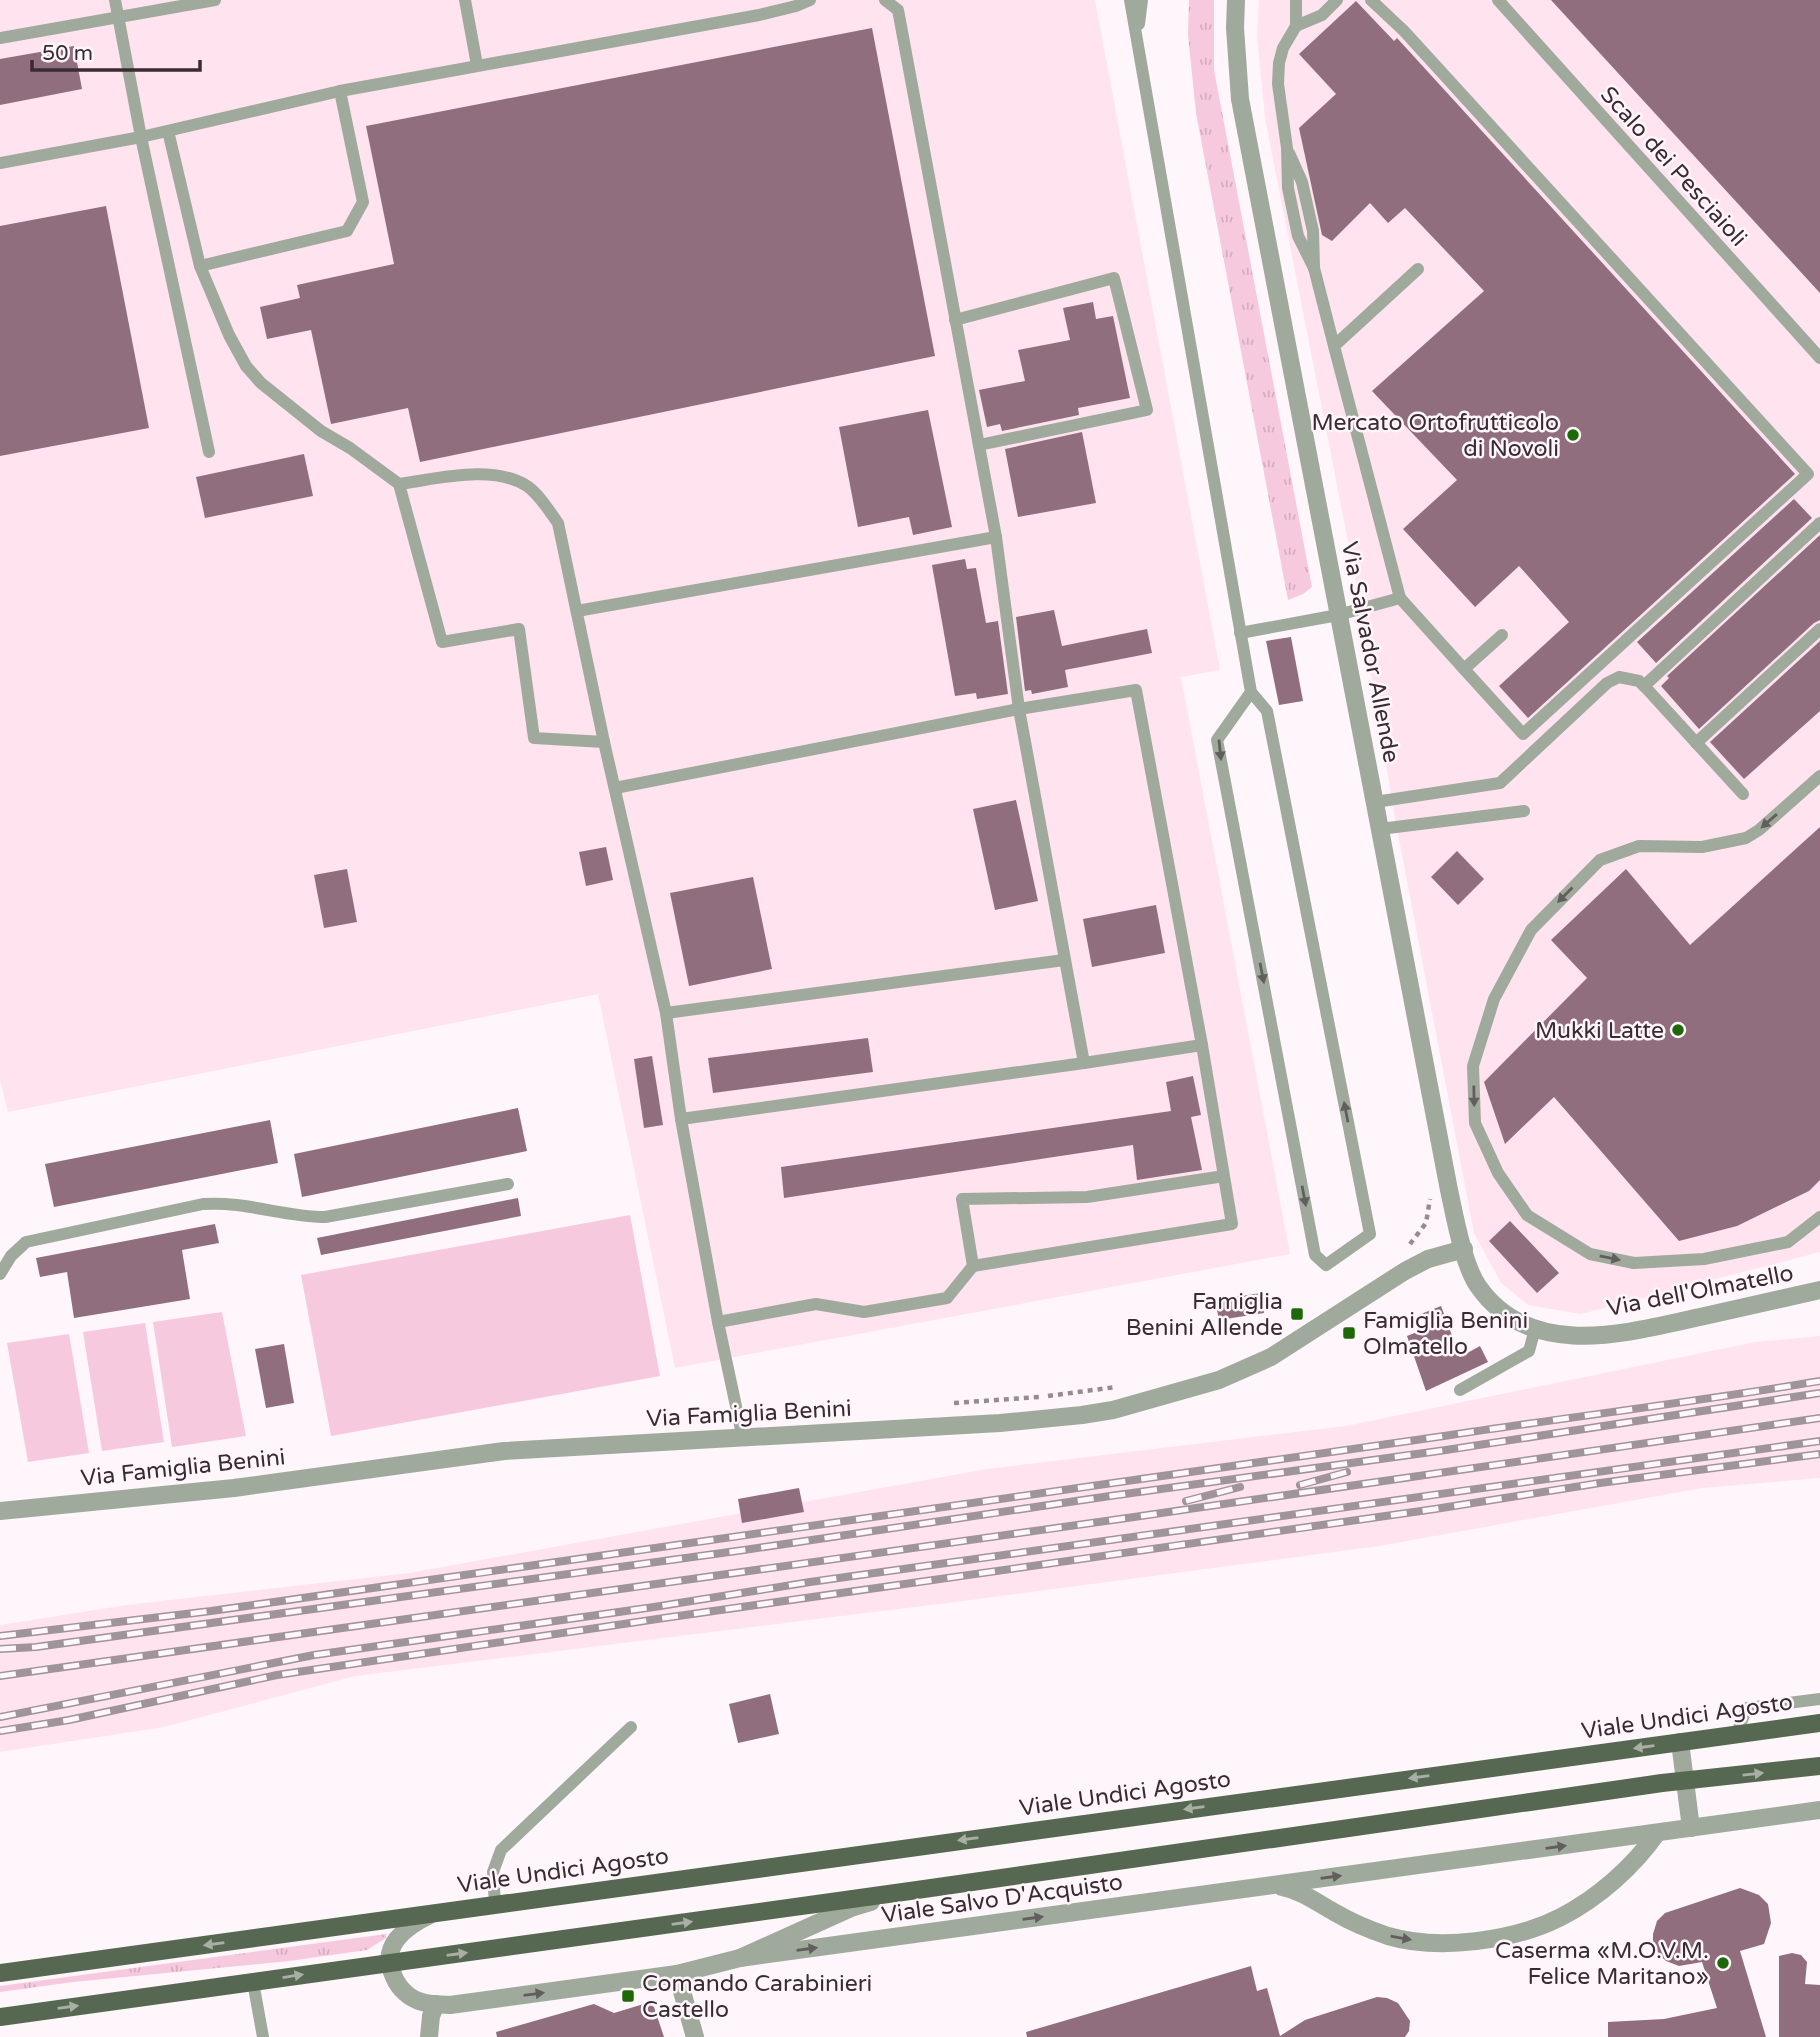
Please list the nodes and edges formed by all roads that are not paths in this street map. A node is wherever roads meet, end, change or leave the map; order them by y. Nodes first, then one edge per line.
1 (115, 0) edge
2 (215, 0) edge
3 (465, 0) edge
4 (810, 0) edge
5 (885, 0) edge
6 (1130, 0) edge
7 (1142, 0) edge
8 (1236, 0) edge
9 (1296, 0) edge
10 (1337, 0) edge
11 (1371, 0) edge
12 (1498, 0) edge
13 (118, 17) junction
14 (1296, 26) junction
15 (1138, 35) junction
16 (0, 38) edge
17 (477, 65) junction
18 (340, 92) junction
19 (168, 131) junction
20 (141, 137) junction
21 (0, 163) edge
22 (200, 266) junction
23 (1418, 269) dead end
24 (955, 320) junction
25 (1334, 346) junction
26 (1820, 358) edge
27 (979, 445) junction
28 (209, 452) dead end
29 (399, 484) junction
30 (1820, 523) edge
31 (996, 537) junction
32 (1400, 598) junction
33 (577, 611) junction
34 (1338, 615) junction
35 (1820, 629) edge
36 (1240, 634) junction
37 (1502, 635) dead end
38 (1464, 669) junction
39 (1644, 686) junction
40 (1251, 692) junction
41 (1019, 709) junction
42 (604, 742) junction
43 (1696, 743) junction
44 (1820, 776) edge
45 (615, 788) junction
46 (1743, 794) dead end
47 (1375, 802) junction
48 (1524, 811) dead end
49 (1380, 829) junction
50 (1064, 960) junction
51 (666, 1013) junction
52 (1202, 1045) junction
53 (1084, 1063) junction
54 (681, 1119) junction
55 (1224, 1176) junction
56 (508, 1184) dead end
57 (1820, 1217) edge
58 (1464, 1249) junction
59 (973, 1266) junction
60 (0, 1274) edge
61 (1820, 1290) edge
62 (718, 1322) junction
63 (1535, 1329) junction
64 (1461, 1390) dead end
65 (743, 1438) junction
66 (0, 1511) edge
67 (1820, 1699) edge
68 (1820, 1723) edge
69 (631, 1727) dead end
70 (1736, 1735) junction
71 (1680, 1742) junction
72 (1820, 1766) edge
73 (1685, 1780) junction
74 (1820, 1810) edge
75 (1691, 1828) junction
76 (1657, 1833) junction
77 (1271, 1885) junction
78 (910, 1891) junction
79 (495, 1904) junction
80 (437, 1912) junction
81 (740, 1958) junction
82 (389, 1964) junction
83 (0, 1973) edge
84 (677, 1974) junction
85 (253, 1982) junction
86 (436, 2004) junction
87 (0, 2017) edge
88 (263, 2037) edge
89 (429, 2037) edge
90 (695, 2037) edge

1 - 13 lane
2 - 13 lane
3 - 17 lane
4 - 17 lane
5 - 24 lane
6 - 15 lane
7 - 15 lane
8 - 34 street, Via Salvador Allende
9 - 14 lane
10 - 14 lane
11 - 38 lane
12 - 26 lane, Scalo dei Pesciaioli
13 - 16 lane
13 - 20 lane
14 - 25 lane
15 - 36 lane
17 - 18 lane
18 - 19 lane
18 - 22 lane
19 - 20 lane
19 - 22 lane
20 - 21 lane
20 - 28 lane
22 - 29 lane
23 - 25 lane
24 - 27 lane
24 - 27 lane
25 - 32 lane
27 - 31 lane
29 - 33 lane
29 - 42 lane
30 - 39 lane
31 - 33 lane
31 - 41 lane
32 - 34 lane
32 - 38 lane
33 - 42 lane
34 - 36 lane
34 - 47 street, Via Salvador Allende
35 - 43 lane
36 - 40 lane
37 - 38 lane
39 - 43 lane
39 - 47 lane
40 -> 40 lane
41 - 45 lane
41 - 50 lane
41 - 52 lane
42 - 45 lane
43 - 46 lane
44 -> 57 lane
45 - 51 lane
47 - 49 street, Via Salvador Allende
48 - 49 lane
49 - 58 street, Via Salvador Allende
50 - 51 lane
50 - 53 lane
51 - 54 lane
52 - 53 lane
52 - 55 lane
53 - 54 lane
54 - 62 lane
55 - 59 lane
55 - 59 lane
56 - 60 lane
58 - 63 street, Via dell'Olmatello
58 - 65 street, Via Famiglia Benini
59 - 62 lane
61 - 63 street, Via dell'Olmatello
62 - 65 lane
63 - 64 lane
65 - 66 street, Via Famiglia Benini
67 - 70 lane
68 - 70 main road, Viale Undici Agosto
69 - 79 lane
70 - 71 main road, Viale Undici Agosto
71 - 73 street
71 -> 79 main road, Viale Undici Agosto
73 -> 72 main road
73 - 75 street
73 - 78 main road
74 - 75 street, Viale Salvo D'Acquisto
75 - 76 street, Viale Salvo D'Acquisto
77 -> 76 street, Viale Salvo D'Acquisto
77 -> 76 street, Viale Salvo D'Acquisto
81 -> 77 street, Viale Salvo D'Acquisto
78 - 81 street
82 -> 78 main road
79 - 80 main road, Viale Undici Agosto
80 - 82 street, Viale Undici Agosto
80 -> 83 main road, Viale Undici Agosto
81 - 84 street
85 -> 82 main road
82 - 86 street
86 -> 84 street
84 - 90 street
87 -> 85 main road
85 - 88 lane
86 - 89 street

